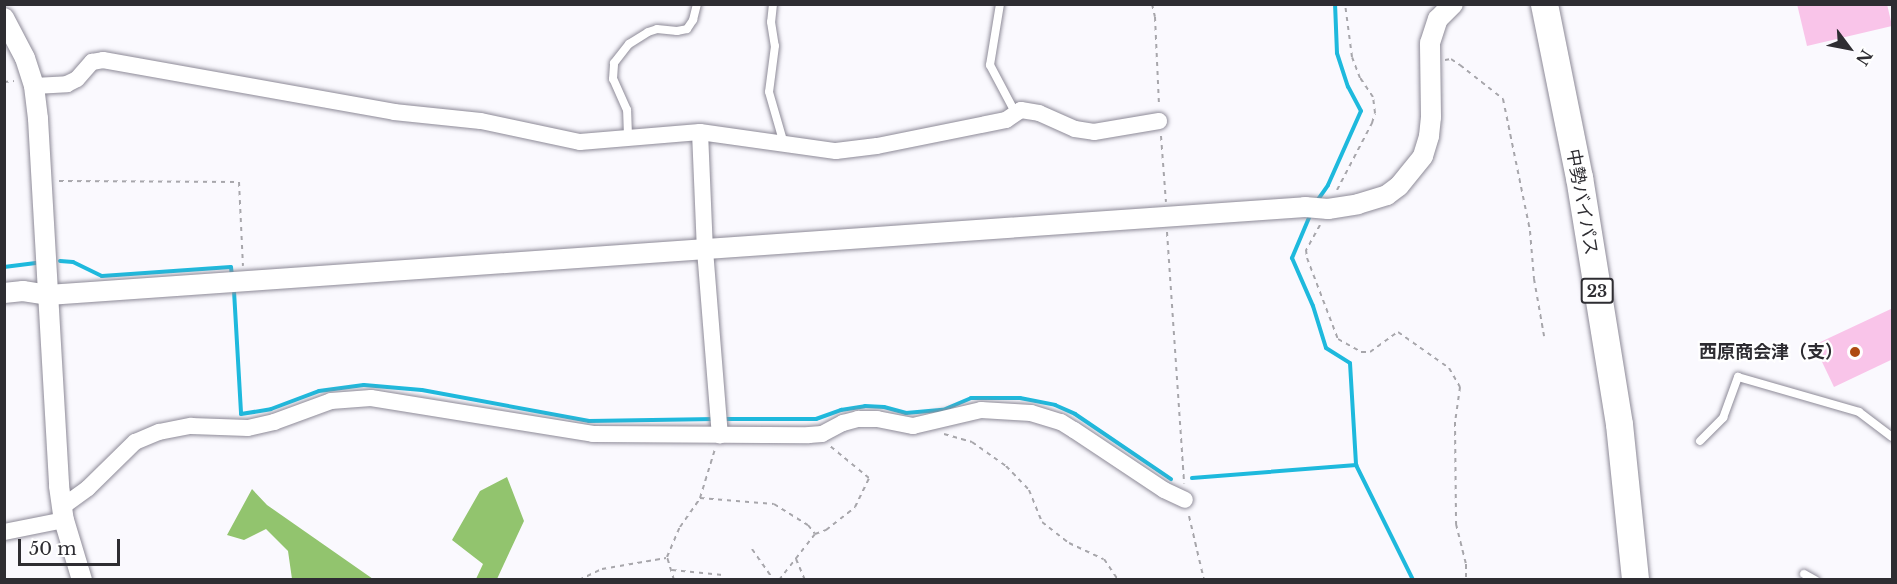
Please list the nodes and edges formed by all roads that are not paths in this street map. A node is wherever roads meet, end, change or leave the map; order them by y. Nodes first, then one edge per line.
1 (697, 4) edge
2 (773, 4) edge
3 (999, 4) edge
4 (1453, 4) edge
5 (1544, 4) edge
6 (4, 18) edge
7 (34, 86) junction
8 (1015, 112) junction
9 (1159, 121) road end
10 (700, 132) junction
11 (628, 136) junction
12 (784, 145) junction
13 (705, 250) junction
14 (4, 292) edge
15 (48, 295) junction
16 (719, 432) junction
17 (1893, 437) edge
18 (1700, 441) dead end
19 (1185, 500) road end
20 (63, 513) junction
21 (4, 532) edge
22 (1804, 574) dead end
23 (82, 579) edge
24 (1635, 579) edge
25 (1815, 579) edge

1 - 11 lane
2 - 12 lane
3 - 8 lane
4 - 13 street
5 - 24 highway, 中勢バイパス / 23
6 - 7 street
7 - 11 street
7 - 15 street
8 - 9 street
8 - 12 street
10 - 11 street
10 - 12 street
10 - 13 street
13 - 15 street
13 - 16 street
14 - 15 street
15 - 20 street
16 - 19 street
16 - 20 street
17 - 18 lane
20 - 21 street
20 - 23 street
22 - 25 lane

